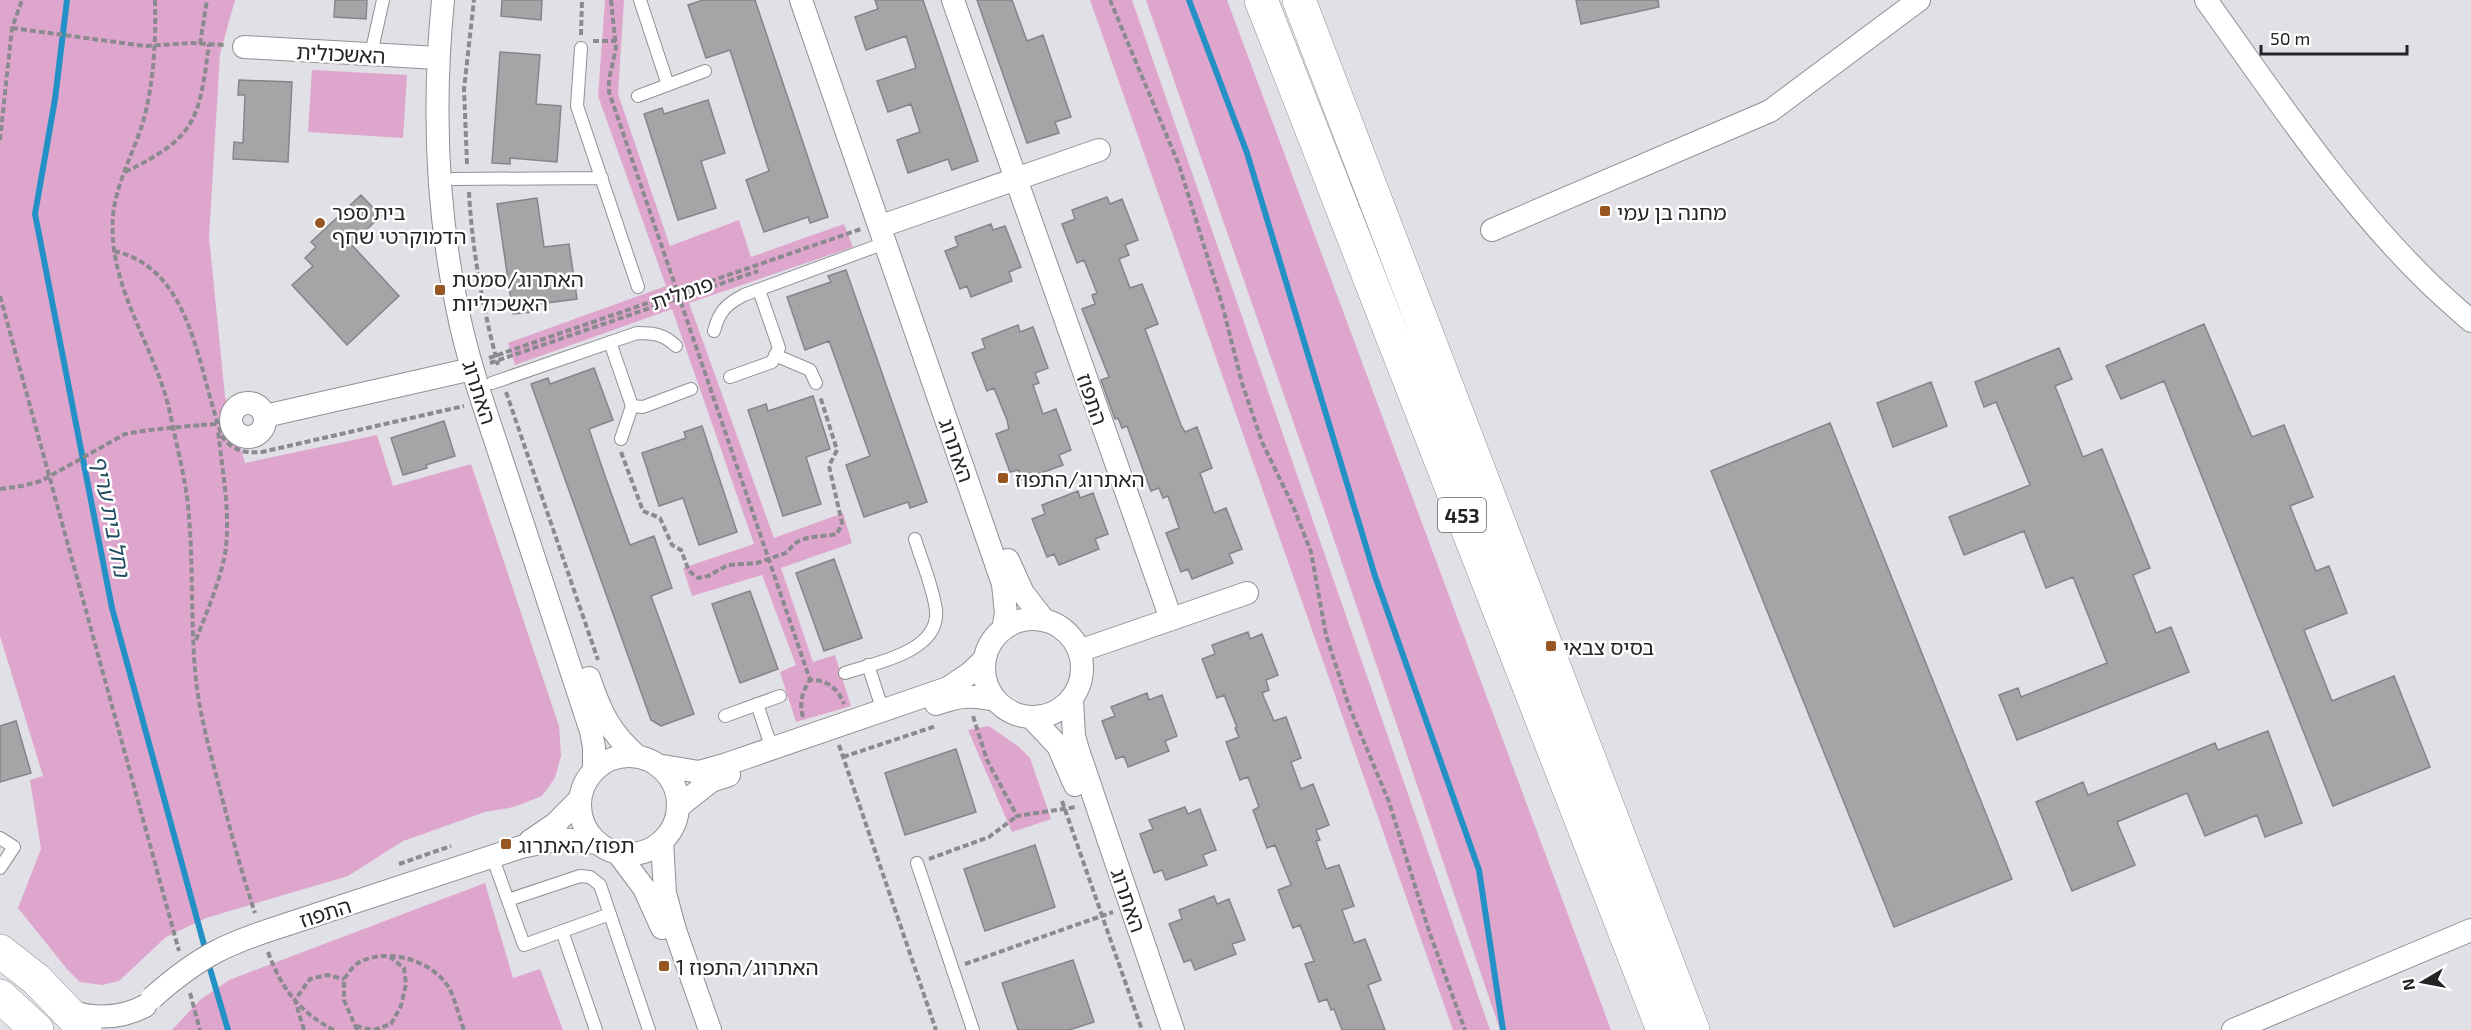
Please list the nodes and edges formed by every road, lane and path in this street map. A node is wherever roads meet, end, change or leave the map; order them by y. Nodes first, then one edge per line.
1 (22, 0) edge
2 (155, 0) edge
3 (207, 0) edge
4 (383, 0) edge
5 (443, 0) edge
6 (457, 0) edge
7 (582, 0) edge
8 (610, 0) edge
9 (640, 0) edge
10 (801, 0) edge
11 (815, 0) edge
12 (953, 0) edge
13 (1110, 0) edge
14 (1261, 0) edge
15 (1299, 0) edge
16 (1919, 0) edge
17 (2206, 0) edge
18 (12, 28) junction
19 (616, 41) junction
20 (200, 44) junction
21 (209, 44) junction
22 (581, 44) junction
23 (154, 45) junction
24 (244, 47) joint
25 (371, 54) junction
26 (438, 58) junction
27 (705, 71) dead end
28 (668, 85) junction
29 (638, 96) dead end
30 (0, 140) edge
31 (1099, 150) dead end
32 (124, 172) junction
33 (602, 178) junction
34 (453, 179) junction
35 (1015, 180) junction
36 (884, 230) junction
37 (1492, 230) dead end
38 (831, 246) dead end
39 (114, 251) junction
40 (638, 287) dead end
41 (759, 290) junction
42 (0, 296) edge
43 (679, 296) junction
44 (2471, 321) edge
45 (714, 331) dead end
46 (610, 342) junction
47 (676, 346) dead end
48 (775, 355) junction
49 (484, 376) junction
50 (730, 377) dead end
51 (816, 383) joint
52 (691, 389) dead end
53 (632, 406) junction
54 (224, 423) junction
55 (621, 439) joint
56 (0, 489) edge
57 (915, 539) dead end
58 (769, 560) junction
59 (1247, 593) dead end
60 (1171, 619) junction
61 (1044, 620) junction
62 (1003, 629) junction
63 (195, 642) junction
64 (1079, 651) junction
65 (985, 659) junction
66 (868, 665) junction
67 (845, 673) dead end
68 (810, 680) junction
69 (780, 696) dead end
70 (1072, 699) junction
71 (998, 702) junction
72 (757, 705) junction
73 (883, 711) junction
74 (725, 716) dead end
75 (1031, 717) junction
76 (940, 724) dead end
77 (808, 736) junction
78 (844, 739) junction
79 (772, 749) junction
80 (647, 761) junction
81 (594, 771) junction
82 (580, 799) junction
83 (1069, 805) junction
84 (678, 807) junction
85 (1017, 816) junction
86 (0, 838) edge
87 (662, 841) junction
88 (521, 847) junction
89 (608, 847) junction
90 (492, 856) junction
91 (917, 863) joint
92 (0, 868) edge
93 (508, 900) junction
94 (1110, 913) junction
95 (610, 914) junction
96 (258, 921) dead end
97 (2471, 930) edge
98 (561, 931) junction
99 (265, 944) dead end
100 (0, 951) edge
101 (388, 955) junction
102 (182, 961) dead end
103 (953, 969) junction
104 (344, 979) junction
105 (188, 984) dead end
106 (0, 996) edge
107 (295, 1000) junction
108 (149, 1002) junction
109 (76, 1020) edge
110 (356, 1028) edge
111 (37, 1030) edge
112 (132, 1030) edge
113 (200, 1030) edge
114 (304, 1030) edge
115 (334, 1030) edge
116 (373, 1030) edge
117 (464, 1030) edge
118 (596, 1030) edge
119 (649, 1030) edge
120 (698, 1030) edge
121 (710, 1030) edge
122 (936, 1030) edge
123 (973, 1030) edge
124 (1142, 1030) edge
125 (1158, 1030) edge
126 (1173, 1030) edge
127 (1465, 1030) edge
128 (1663, 1030) edge
129 (1693, 1030) edge
130 (2233, 1030) edge

1 - 18 path
2 - 23 path
3 - 20 path
4 - 25 lane
5 - 26 street, האתרוג
6 - 34 street, האתרוג
7 - 22 path
8 - 19 path
9 - 28 lane
10 - 36 street, האתרוג
11 - 36 street, האתרוג
12 - 35 street
13 - 127 path
14 - 128 main road, 453
15 - 129 main road, 453
16 - 37 street
17 - 44 street
18 - 23 path
18 - 30 path
19 - 22 path
19 - 43 path
20 - 21 path
20 - 23 path
21 - 24 path
21 - 32 path
22 - 33 lane
23 - 32 path
24 - 25 street, האשכולית
25 - 26 street, האשכולית
26 - 49 street, האתרוג
27 - 28 lane
28 - 29 lane
31 - 35 street
32 - 39 path
33 - 34 lane
33 - 40 lane
34 - 49 street, האתרוג
35 - 36 street
35 - 60 street, התפוז
36 - 41 lane
36 - 43 path, פומלית
36 - 61 street, האתרוג
36 - 62 street, האתרוג
38 - 43 path
39 - 54 path
39 - 63 path
41 - 45 lane
41 - 48 lane
42 - 102 path
43 - 49 path
43 - 58 path
46 - 47 lane
46 - 49 lane
46 - 53 lane
48 - 50 lane
48 - 51 lane
49 - 54 street
49 - 54 path
49 - 80 street, האתרוג
49 - 81 street, האתרוג
51 - 58 path
52 - 53 lane
53 - 55 lane
54 - 56 path, bridge
54 - 63 path
55 - 58 path
57 - 66 lane
58 - 68 path
59 - 60 street
60 - 64 street
61 - 62 street
61 - 64 street
62 - 65 street
63 - 96 path
64 - 70 street
65 - 71 street
65 - 73 street
66 - 67 lane
66 - 73 lane
68 - 77 path
68 - 78 path
69 - 72 lane
70 - 75 street
70 - 126 street, האתרוג
71 - 75 street
71 - 78 street
71 - 85 path
72 - 74 lane
72 - 79 lane
73 - 78 street
75 - 83 street, האתרוג
76 - 78 path
77 - 78 street
77 - 79 street
78 - 84 street
78 - 122 path
79 - 80 street
80 - 81 street
80 - 84 street
81 - 82 street
82 - 88 street, התפוז
82 - 89 street
83 - 85 path
83 - 94 street, האתרוג
83 - 94 path
84 - 87 street
85 - 91 path
86 - 92 lane
87 - 89 street
87 - 121 street
88 - 89 street, התפוז
88 - 90 street, התפוז
89 - 120 street
90 - 93 lane
90 - 108 street, התפוז, bridge
91 - 103 lane
93 - 95 lane
93 - 98 lane
94 - 103 path
94 - 124 path
94 - 125 street, האתרוג
95 - 98 lane
95 - 119 lane
97 - 130 street
98 - 118 lane
99 - 107 path
100 - 109 main road
101 - 104 path
101 - 116 path
101 - 117 path
103 - 123 lane
104 - 107 path
104 - 110 path
105 - 113 path
106 - 111 main road
107 - 114 path
107 - 115 path
108 - 109 street, התפוז
108 - 112 street, התפוז
110 - 116 path

